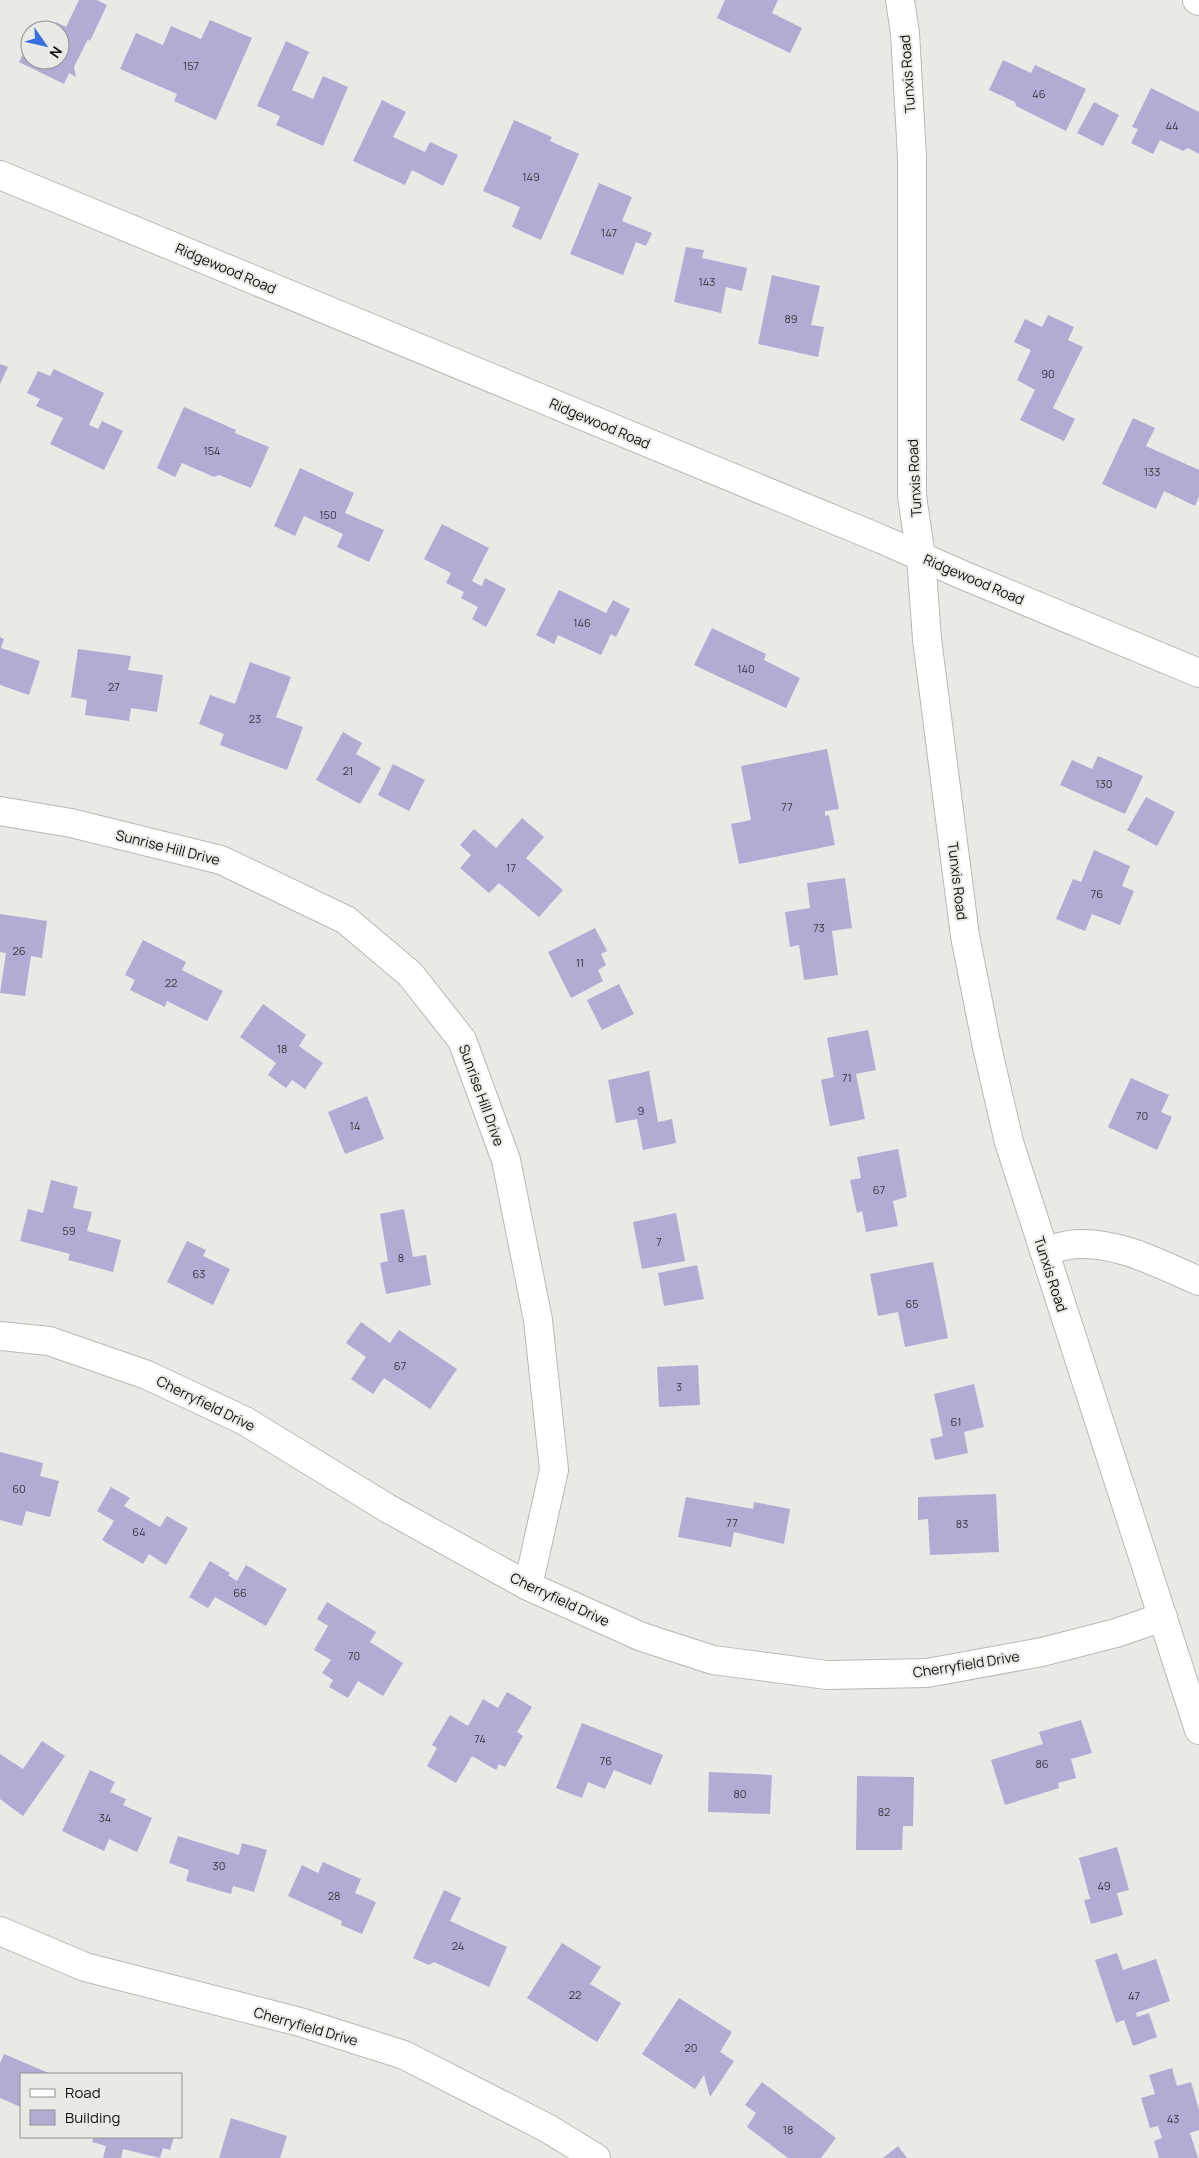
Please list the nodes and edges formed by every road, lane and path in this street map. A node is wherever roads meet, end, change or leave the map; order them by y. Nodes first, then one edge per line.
1 (900, 0) edge
2 (0, 175) edge
3 (921, 557) junction
4 (1199, 673) edge
5 (0, 811) edge
6 (1044, 1251) junction
7 (1199, 1281) edge
8 (0, 1336) edge
9 (528, 1586) junction
10 (1163, 1617) junction
11 (1199, 1730) edge
12 (0, 1931) edge
13 (596, 2158) edge

1 - 3 street, Tunxis Road
2 - 3 street, Ridgewood Road
3 - 4 street, Ridgewood Road
3 - 6 street, Tunxis Road
5 - 9 street, Sunrise Hill Drive
6 - 7 street
6 - 10 street, Tunxis Road
8 - 9 street, Cherryfield Drive
9 - 10 street, Cherryfield Drive
10 - 11 street, Tunxis Road
12 - 13 street, Cherryfield Drive

